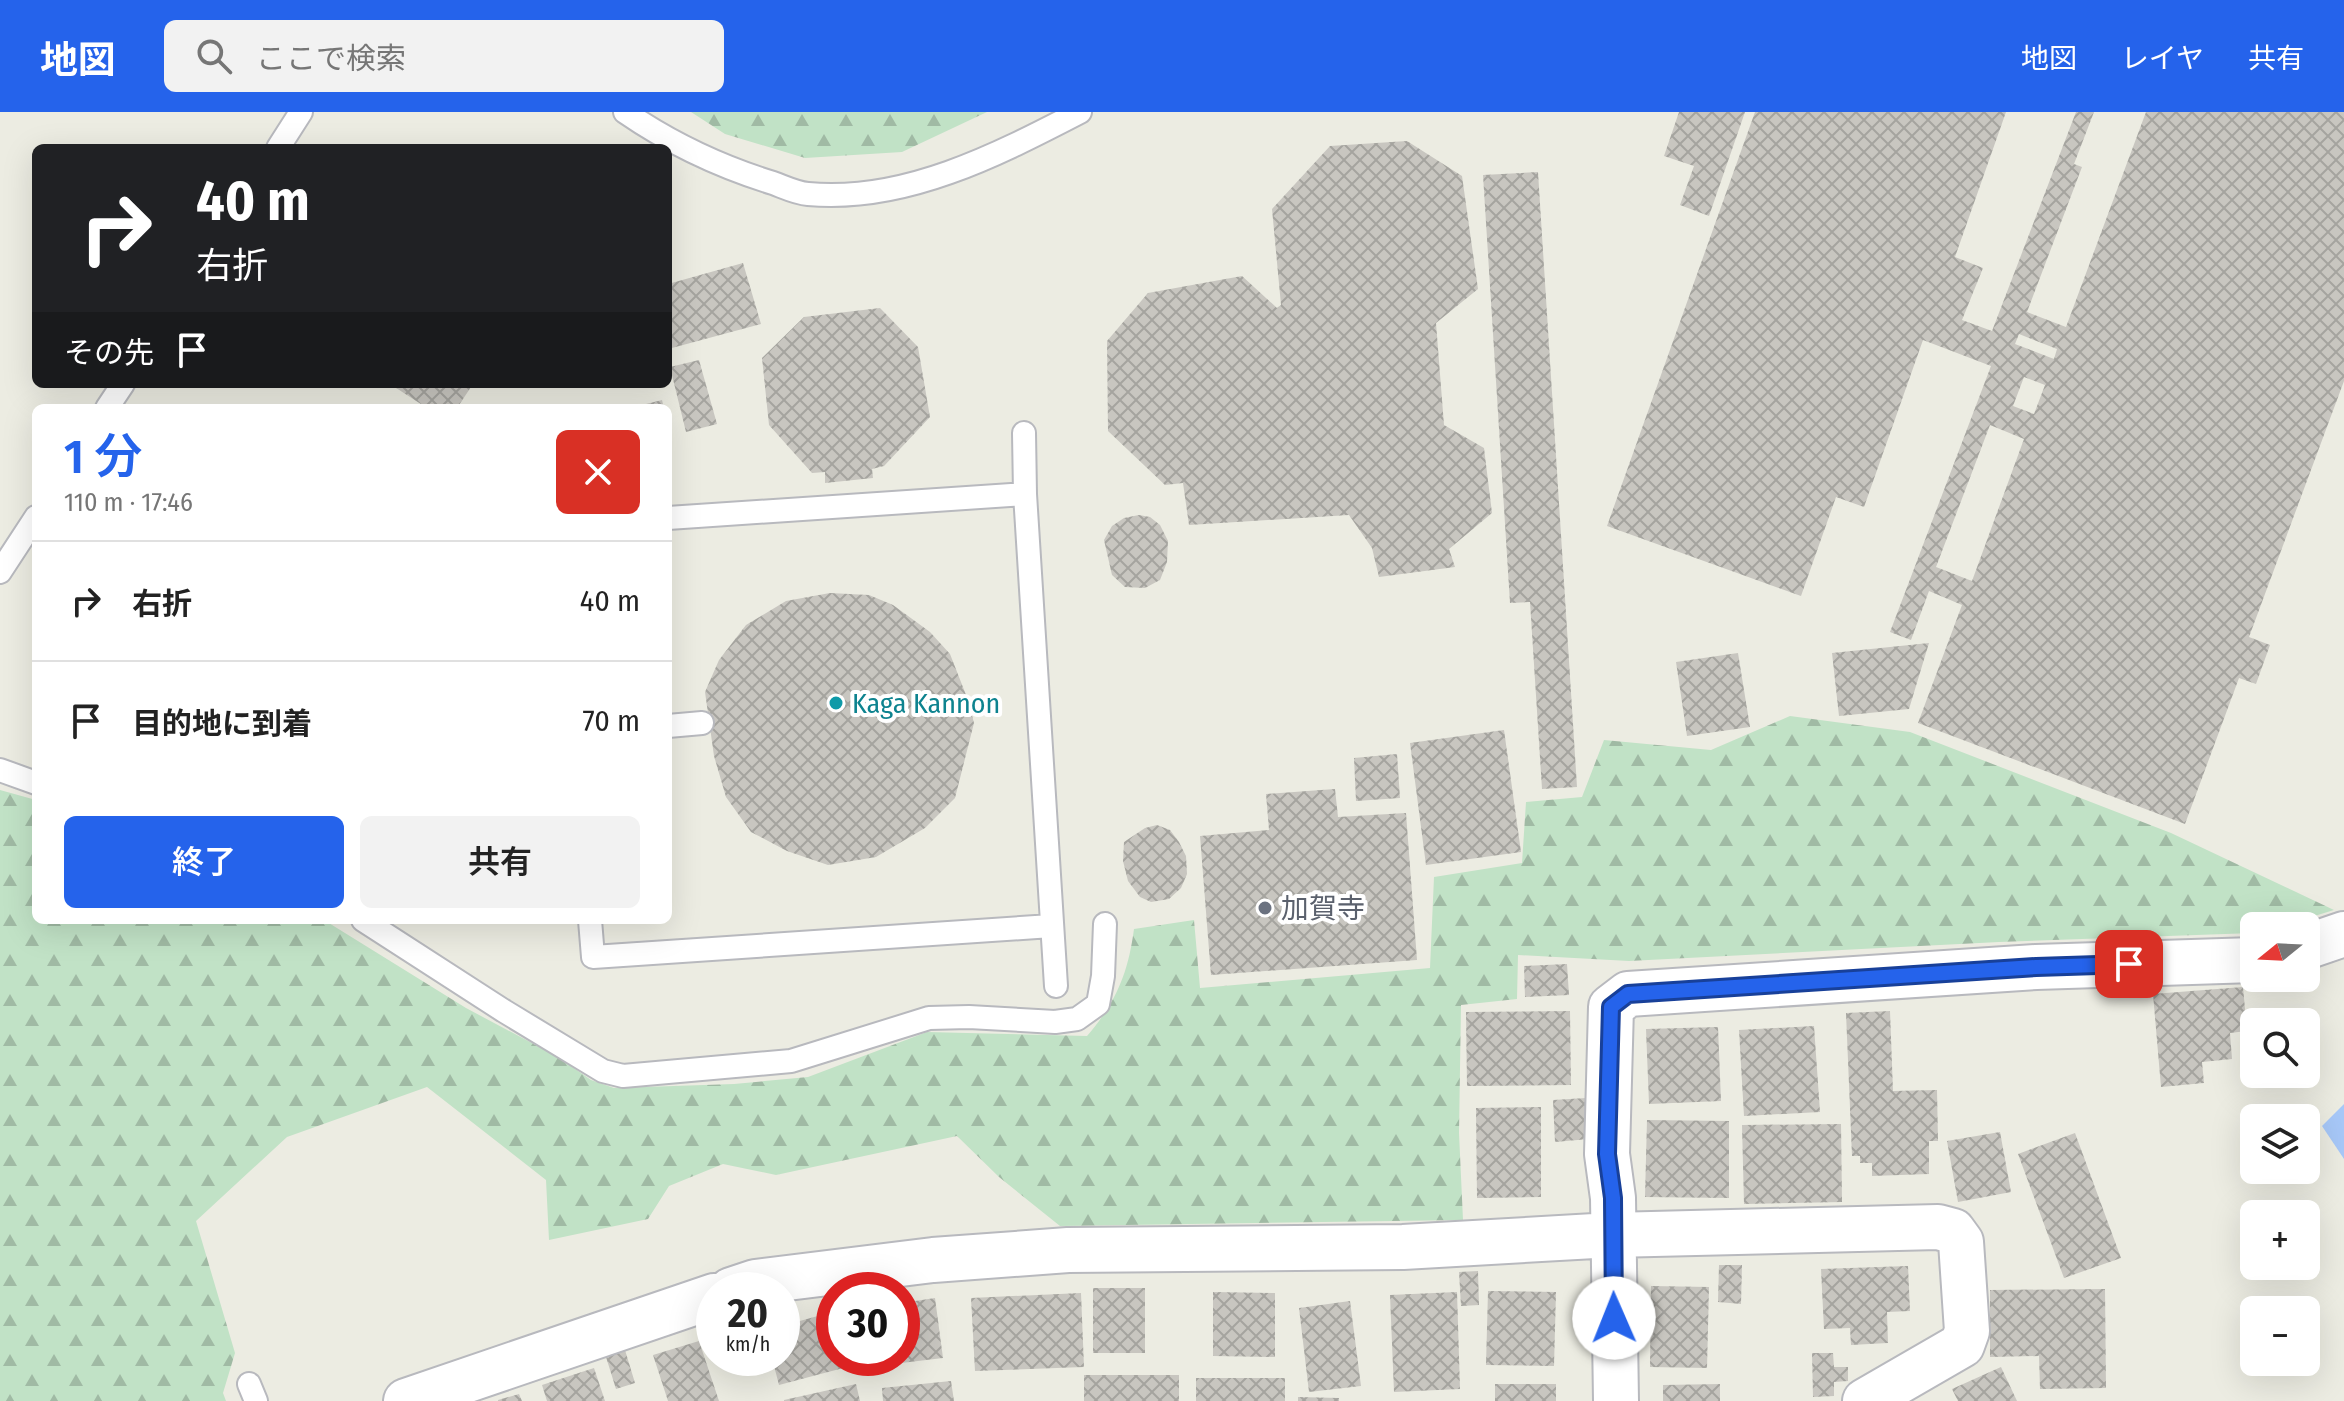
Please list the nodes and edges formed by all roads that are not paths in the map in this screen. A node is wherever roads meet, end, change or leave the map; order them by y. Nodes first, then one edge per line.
1 (301, 112) edge
2 (625, 112) edge
3 (1080, 112) edge
4 (281, 144) edge
5 (1024, 433) dead end
6 (1025, 494) junction
7 (672, 518) edge
8 (32, 523) edge
9 (0, 572) edge
10 (702, 723) dead end
11 (672, 726) edge
12 (0, 770) edge
13 (32, 782) edge
14 (369, 924) edge
15 (590, 924) edge
16 (1105, 924) dead end
17 (1051, 926) junction
18 (2344, 934) edge
19 (2320, 942) edge
20 (2240, 960) edge
21 (1056, 986) dead end
22 (1612, 1235) junction
23 (800, 1276) edge
24 (696, 1302) edge
25 (406, 1401) edge
26 (1616, 1401) edge
27 (1865, 1401) edge

1 - 4 lane
2 - 3 lane
5 - 6 lane
6 - 7 lane
6 - 17 lane
8 - 9 lane
10 - 11 lane
12 - 13 lane
14 - 16 lane
15 - 17 lane
17 - 21 lane
18 - 19 street
20 - 22 street
22 - 23 street
22 - 26 street
22 - 27 street
24 - 25 street

